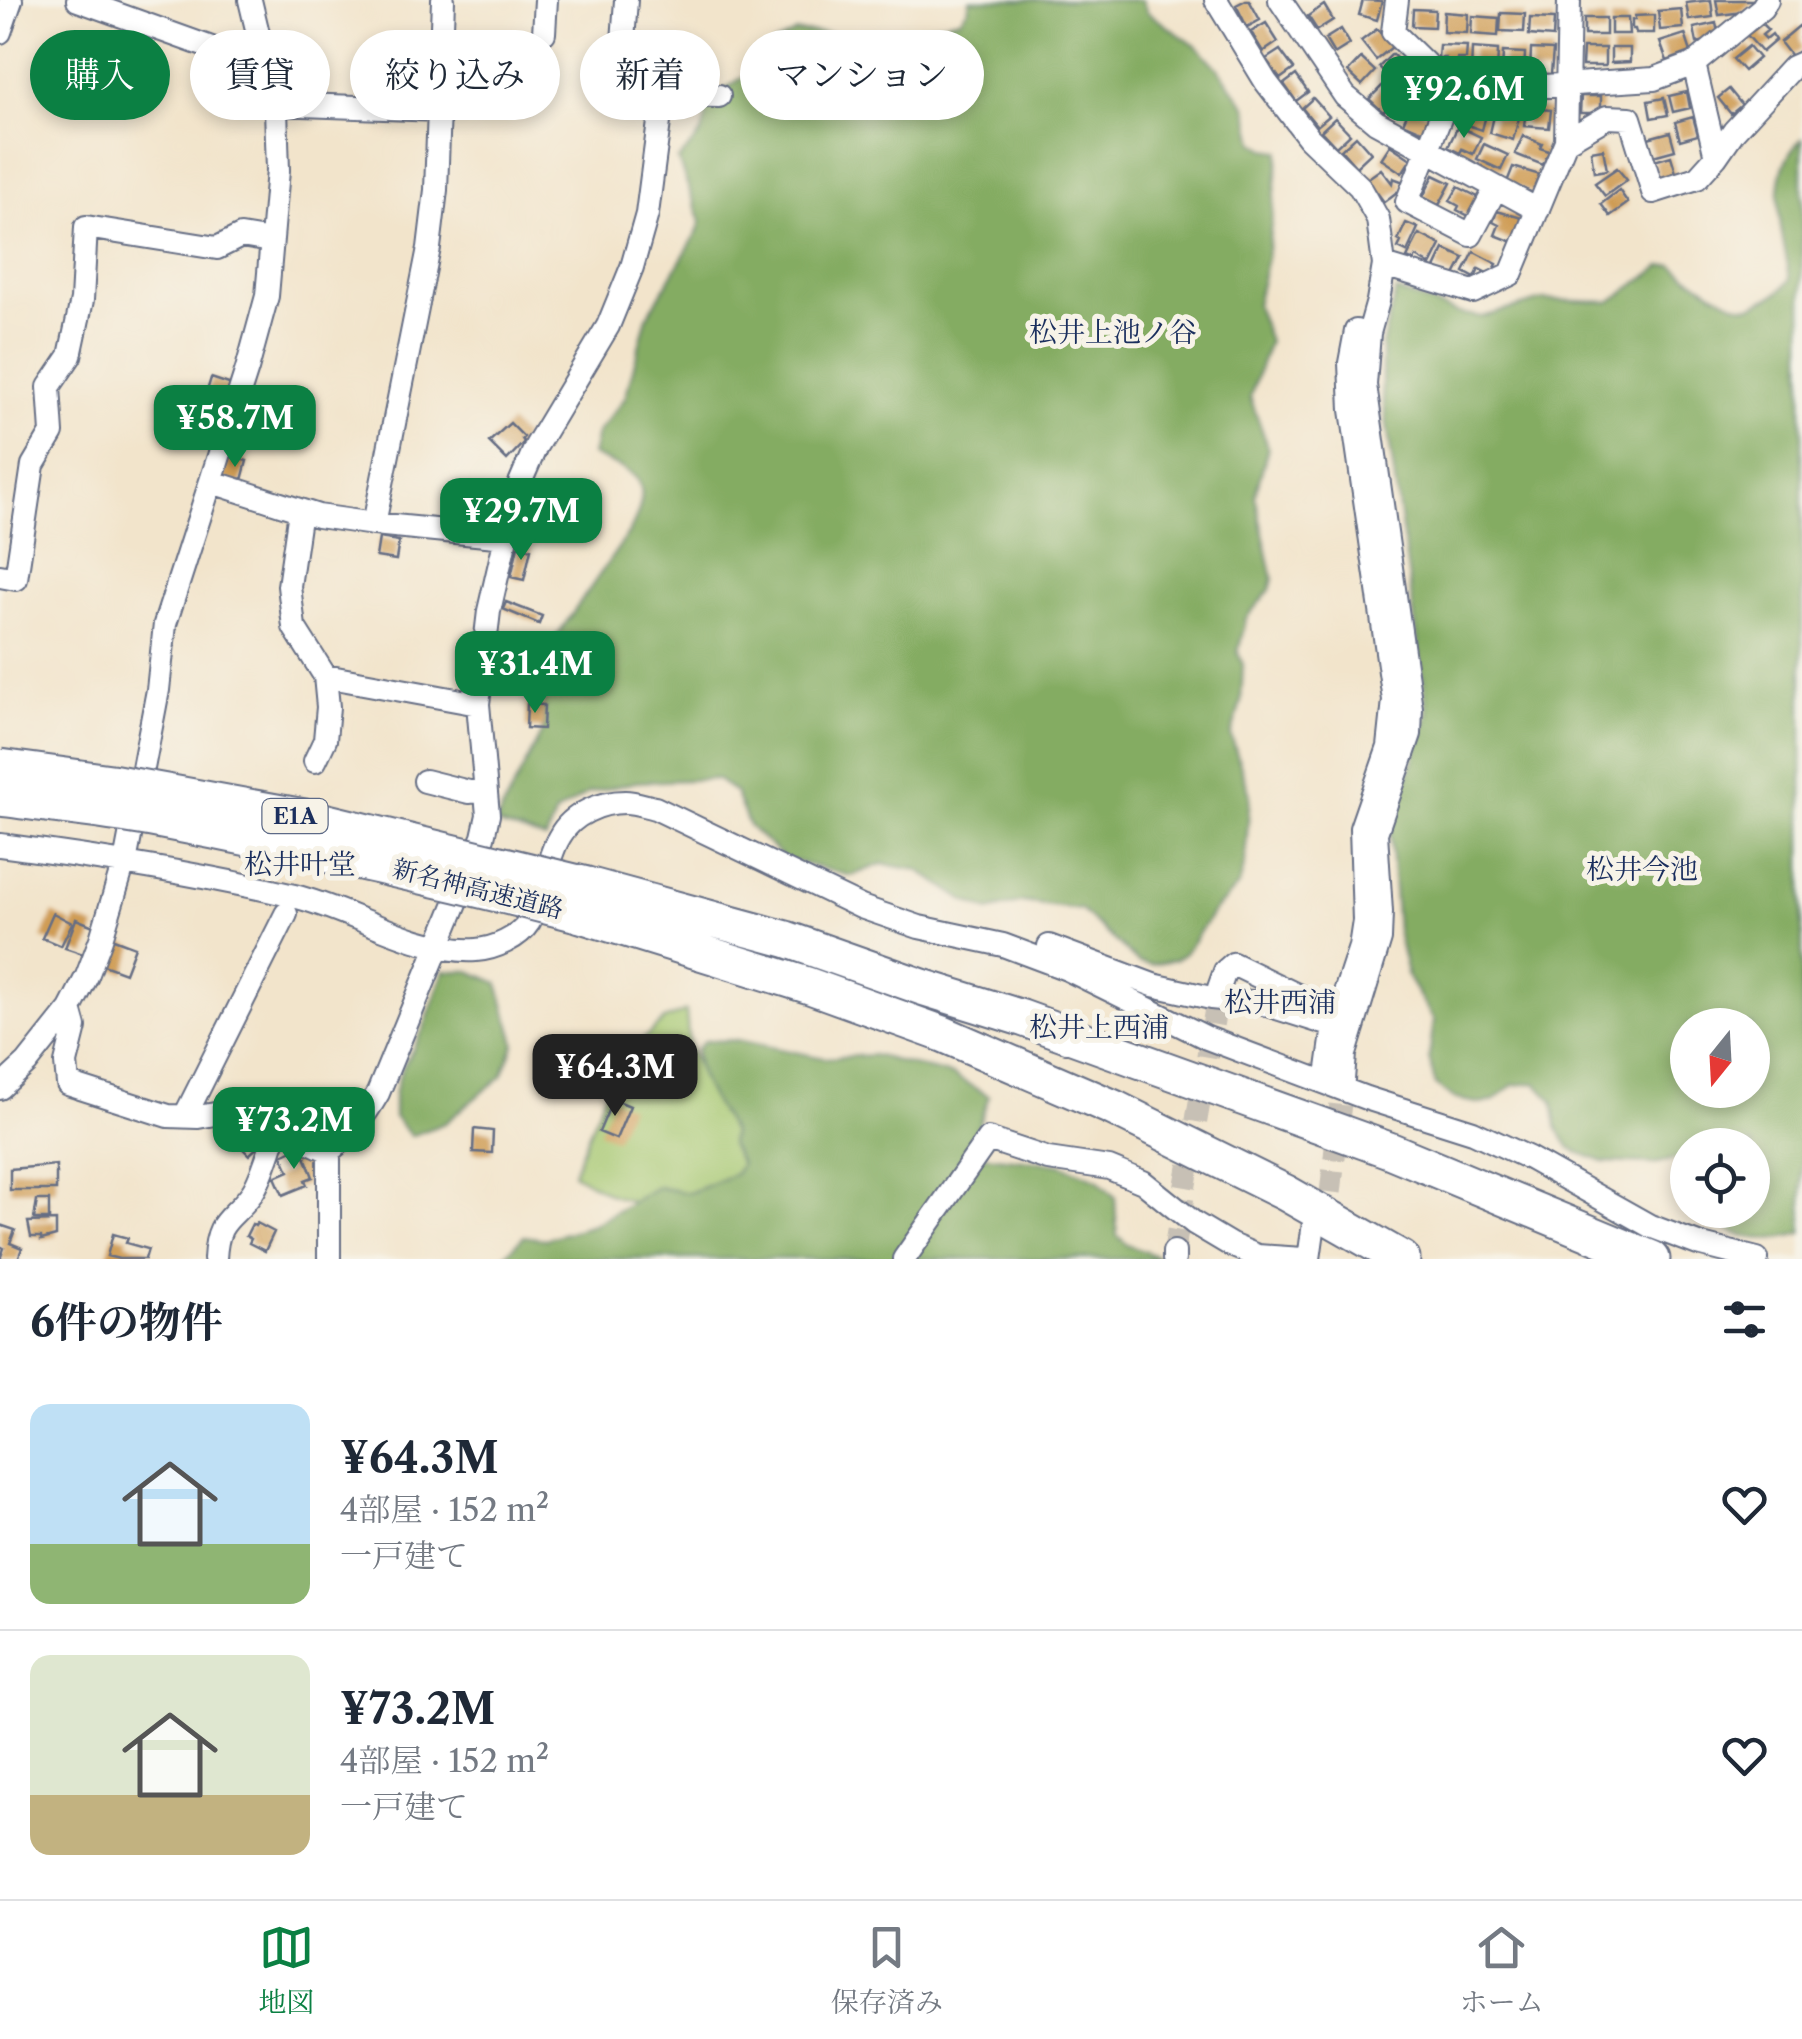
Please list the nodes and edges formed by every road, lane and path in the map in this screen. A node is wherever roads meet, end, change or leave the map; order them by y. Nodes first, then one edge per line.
1 (11, 0) edge
2 (78, 0) edge
3 (250, 0) edge
4 (443, 0) edge
5 (546, 0) edge
6 (626, 0) edge
7 (1216, 0) edge
8 (1280, 0) edge
9 (1396, 0) edge
10 (1569, 0) edge
11 (1767, 0) edge
12 (257, 30) edge
13 (442, 30) edge
14 (544, 30) edge
15 (624, 30) edge
16 (0, 32) edge
17 (190, 40) edge
18 (1802, 63) edge
19 (1694, 64) junction
20 (1454, 83) junction
21 (1567, 85) junction
22 (275, 120) edge
23 (439, 120) edge
24 (659, 120) edge
25 (1566, 141) junction
26 (1428, 150) junction
27 (1716, 157) junction
28 (1496, 188) junction
29 (1538, 210) junction
30 (271, 241) junction
31 (1384, 265) junction
32 (212, 482) junction
33 (300, 511) junction
34 (374, 524) junction
35 (506, 537) junction
36 (0, 576) edge
37 (324, 676) junction
38 (478, 704) junction
39 (315, 761) dead end
40 (0, 767) edge
41 (425, 781) dead end
42 (485, 790) junction
43 (0, 798) edge
44 (0, 845) edge
45 (124, 862) junction
46 (582, 899) junction
47 (286, 914) dead end
48 (440, 946) junction
49 (1003, 946) junction
50 (1219, 988) dead end
51 (70, 1008) junction
52 (1336, 1020) junction
53 (0, 1088) edge
54 (185, 1116) junction
55 (278, 1127) junction
56 (329, 1152) junction
57 (215, 1259) edge
58 (329, 1259) edge
59 (904, 1259) edge
60 (1306, 1259) edge
61 (1324, 1259) edge
62 (1402, 1259) edge
63 (1652, 1259) edge
64 (1757, 1259) edge

1 - 16 street
2 - 17 street
3 - 12 street
4 - 13 street
5 - 14 street
6 - 15 street
7 - 31 street
8 - 26 street
9 - 20 street
10 - 21 street
11 - 19 street
18 - 27 street
19 - 21 street
19 - 27 street
20 - 21 street
20 - 26 street
21 - 25 street
22 - 30 street
23 - 34 street
24 - 35 street
25 - 27 street
25 - 29 street
26 - 28 street
26 - 28 street
28 - 29 street
29 - 31 street
30 - 32 street
30 - 36 street
31 - 52 street
31 - 52 street
32 - 33 street
32 - 45 street
33 - 34 street
33 - 37 street
34 - 35 street
35 - 38 street
37 - 38 street
37 - 39 street
38 - 42 street
40 - 46 highway, 新名神高速道路 / E1A, bridge
41 - 42 street
42 - 48 street
43 - 46 highway, 新名神高速道路 / E1A, bridge
44 - 45 street
45 - 48 street
45 - 51 street
46 - 62 highway, 新名神高速道路 / E1A
46 - 63 highway, 新名神高速道路 / E1A
47 - 54 street
48 - 49 street
48 - 56 street
49 - 52 street
49 - 64 street
50 - 52 street
51 - 53 street
51 - 54 street
54 - 55 street
55 - 56 street
55 - 57 street
56 - 58 street
59 - 60 street
60 - 61 street

